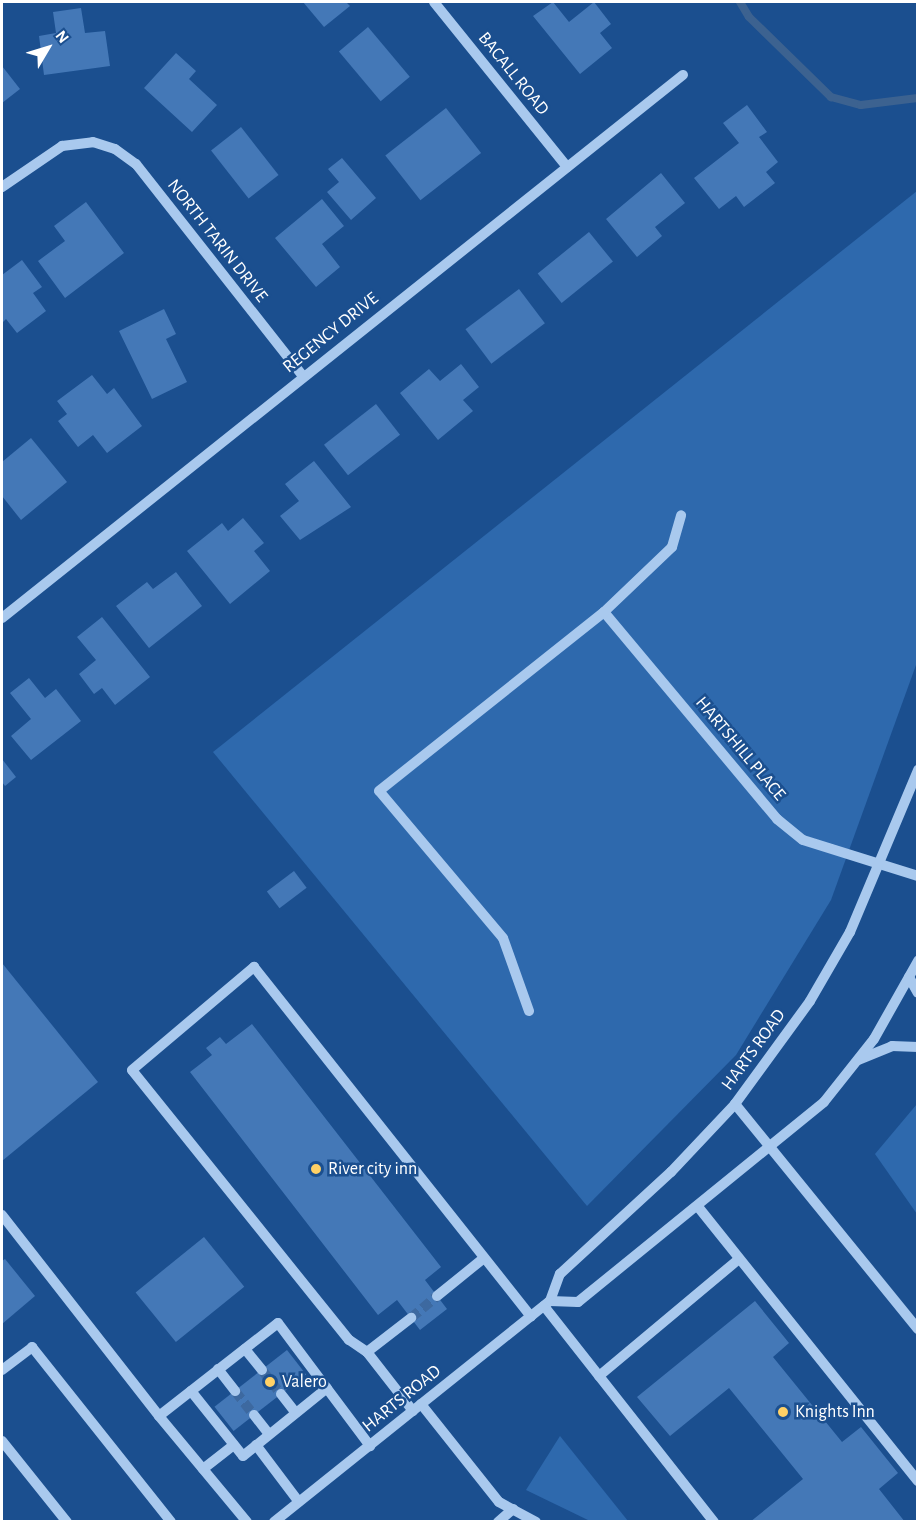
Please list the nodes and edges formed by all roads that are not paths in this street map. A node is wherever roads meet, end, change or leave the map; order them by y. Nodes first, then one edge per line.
1 (434, 2) edge
2 (683, 75) dead end
3 (567, 166) junction
4 (2, 187) edge
5 (303, 376) junction
6 (681, 515) dead end
7 (604, 612) junction
8 (2, 618) edge
9 (918, 770) edge
10 (880, 866) junction
11 (918, 876) edge
12 (918, 962) edge
13 (909, 977) junction
14 (918, 993) edge
15 (529, 1011) dead end
16 (918, 1047) edge
17 (858, 1060) junction
18 (735, 1104) junction
19 (771, 1149) junction
20 (699, 1208) junction
21 (2, 1215) edge
22 (484, 1258) junction
23 (739, 1258) junction
24 (437, 1296) tunnel mouth
25 (547, 1304) junction
26 (531, 1317) junction
27 (411, 1318) tunnel mouth
28 (915, 1321) edge
29 (245, 1349) junction
30 (367, 1352) junction
31 (218, 1369) junction
32 (2, 1370) edge
33 (262, 1370) tunnel mouth
34 (599, 1376) junction
35 (327, 1388) junction
36 (191, 1391) junction
37 (235, 1391) tunnel mouth
38 (281, 1394) tunnel mouth
39 (417, 1408) junction
40 (296, 1413) junction
41 (254, 1415) tunnel mouth
42 (159, 1416) junction
43 (269, 1434) junction
44 (2, 1441) edge
45 (234, 1445) junction
46 (256, 1445) junction
47 (370, 1446) junction
48 (203, 1469) junction
49 (918, 1481) edge
50 (299, 1502) junction
51 (513, 1509) junction
52 (67, 1521) edge
53 (171, 1521) edge
54 (247, 1521) edge
55 (274, 1521) edge
56 (498, 1521) edge
57 (536, 1521) edge
58 (714, 1521) edge

1 - 3 street, BACALL ROAD
2 - 3 street, REGENCY DRIVE
3 - 5 street, REGENCY DRIVE
4 - 5 street, NORTH TARIN DRIVE
5 - 8 street, REGENCY DRIVE
6 - 7 street
7 - 10 street, HARTSHILL PLACE
7 - 15 street
9 - 10 street, HARTS ROAD
10 - 11 street, HARTSHILL PLACE
10 - 18 street, HARTS ROAD
12 - 13 street
13 - 14 street
13 - 17 street
16 - 17 street
17 - 19 street
18 - 19 street
18 - 25 street, HARTS ROAD
19 - 20 street
19 - 28 street
20 - 23 street
20 - 25 street
21 - 42 street
22 - 24 street
22 - 26 street
22 - 30 street
23 - 34 street
23 - 49 street
25 - 26 street, HARTS ROAD
25 - 34 street
26 - 39 street, HARTS ROAD
27 - 30 street
29 - 31 street
29 - 33 street
29 - 35 street
30 - 39 street
31 - 36 street
31 - 37 street
32 - 53 street
34 - 58 street
35 - 40 street
35 - 47 street
36 - 42 street
36 - 45 street
38 - 40 street
39 - 47 street, HARTS ROAD
39 - 51 street
40 - 43 street
41 - 43 street
42 - 48 street
43 - 46 street
44 - 52 street
45 - 46 street
45 - 48 street
46 - 50 street
47 - 50 street, HARTS ROAD
48 - 54 street
50 - 55 street, HARTS ROAD
51 - 56 street
51 - 57 street

